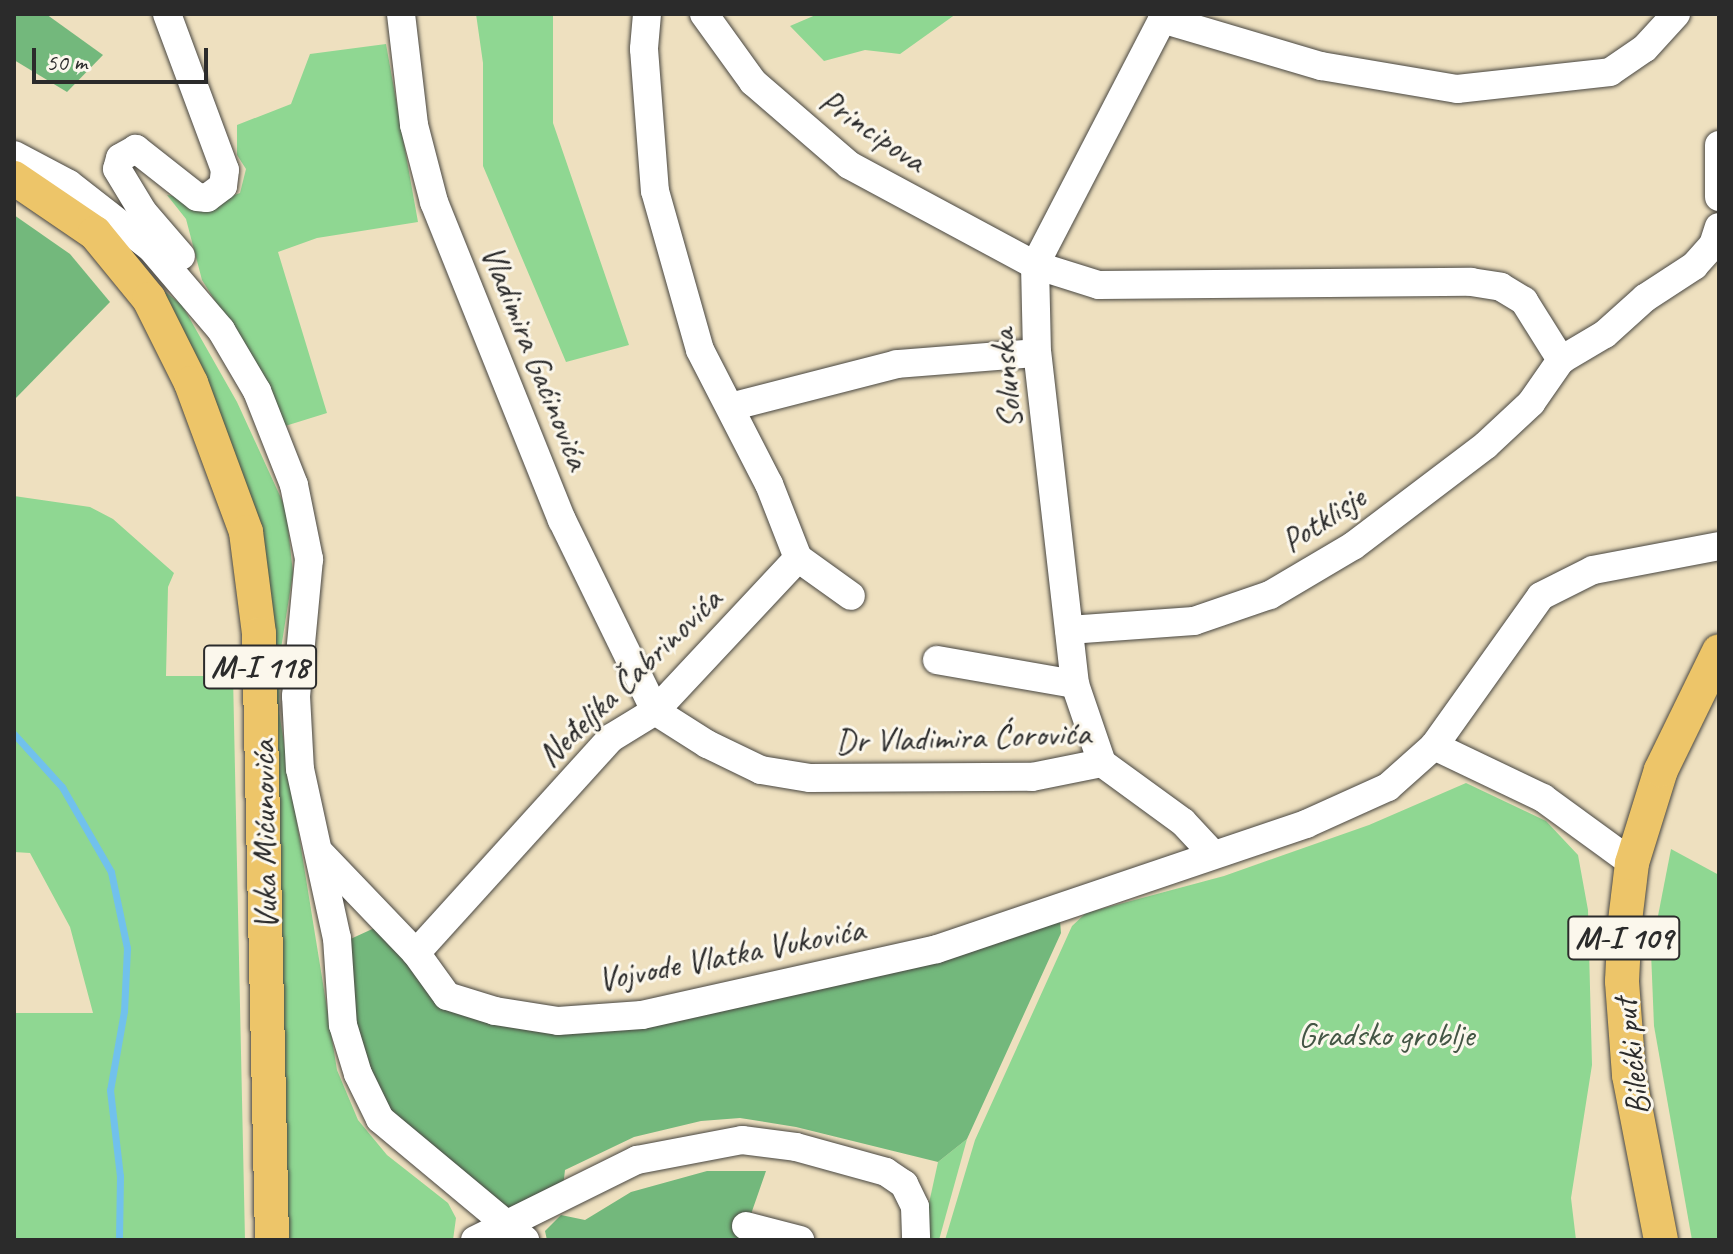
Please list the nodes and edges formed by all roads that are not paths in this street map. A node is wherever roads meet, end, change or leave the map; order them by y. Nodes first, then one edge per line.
1 (167, 14) edge
2 (401, 14) edge
3 (647, 14) edge
4 (704, 14) edge
5 (1676, 14) edge
6 (1164, 16) edge
7 (1719, 145) edge
8 (14, 155) edge
9 (14, 178) edge
10 (1719, 197) edge
11 (1719, 227) edge
12 (1035, 265) junction
13 (221, 330) junction
14 (1037, 353) junction
15 (1561, 360) junction
16 (730, 407) junction
17 (1719, 546) edge
18 (798, 558) junction
19 (851, 596) dead end
20 (1069, 630) junction
21 (1719, 651) edge
22 (937, 660) dead end
23 (1075, 684) junction
24 (655, 711) junction
25 (1434, 746) junction
26 (1102, 763) junction
27 (1211, 852) junction
28 (321, 854) junction
29 (1632, 863) junction
30 (382, 915) junction
31 (337, 938) junction
32 (416, 953) junction
33 (746, 1226) dead end
34 (514, 1231) edge
35 (272, 1240) edge
36 (475, 1240) edge
37 (800, 1240) edge
38 (916, 1240) edge
39 (1661, 1240) edge

1 - 13 street
2 - 24 street, Vladimira Gaćinovića
3 - 16 street
4 - 12 street, Principova
5 - 6 street
6 - 12 street, Solunska
7 - 10 street
8 - 13 street
9 - 35 main road, Vuka Mićunovića / M-I 118
11 - 15 street, Potklisje
12 - 14 street, Solunska
12 - 15 street
13 - 28 street
14 - 16 street
14 - 20 street, Solunska
15 - 20 street, Potklisje
16 - 18 street
17 - 25 street, Vojvode Vlatka Vukovića
18 - 19 street
18 - 24 street, Neđeljka Čabrinovića
20 - 23 street, Solunska
21 - 29 main road, Bilećki put / M-I 109
22 - 23 street
23 - 26 street, Solunska
24 - 26 street, Dr Vladimira Ćorovića
24 - 32 street, Neđeljka Čabrinovića
25 - 27 street, Vojvode Vlatka Vukovića
25 - 29 street
26 - 27 street, Dr Vladimira Ćorovića
27 - 32 street, Vojvode Vlatka Vukovića
28 - 30 street, Vojvode Vlatka Vukovića
28 - 31 street
29 - 39 main road, Bilećki put / M-I 109
30 - 31 street
30 - 32 street, Vojvode Vlatka Vukovića
31 - 34 street
33 - 37 street
34 - 36 street
34 - 38 street

